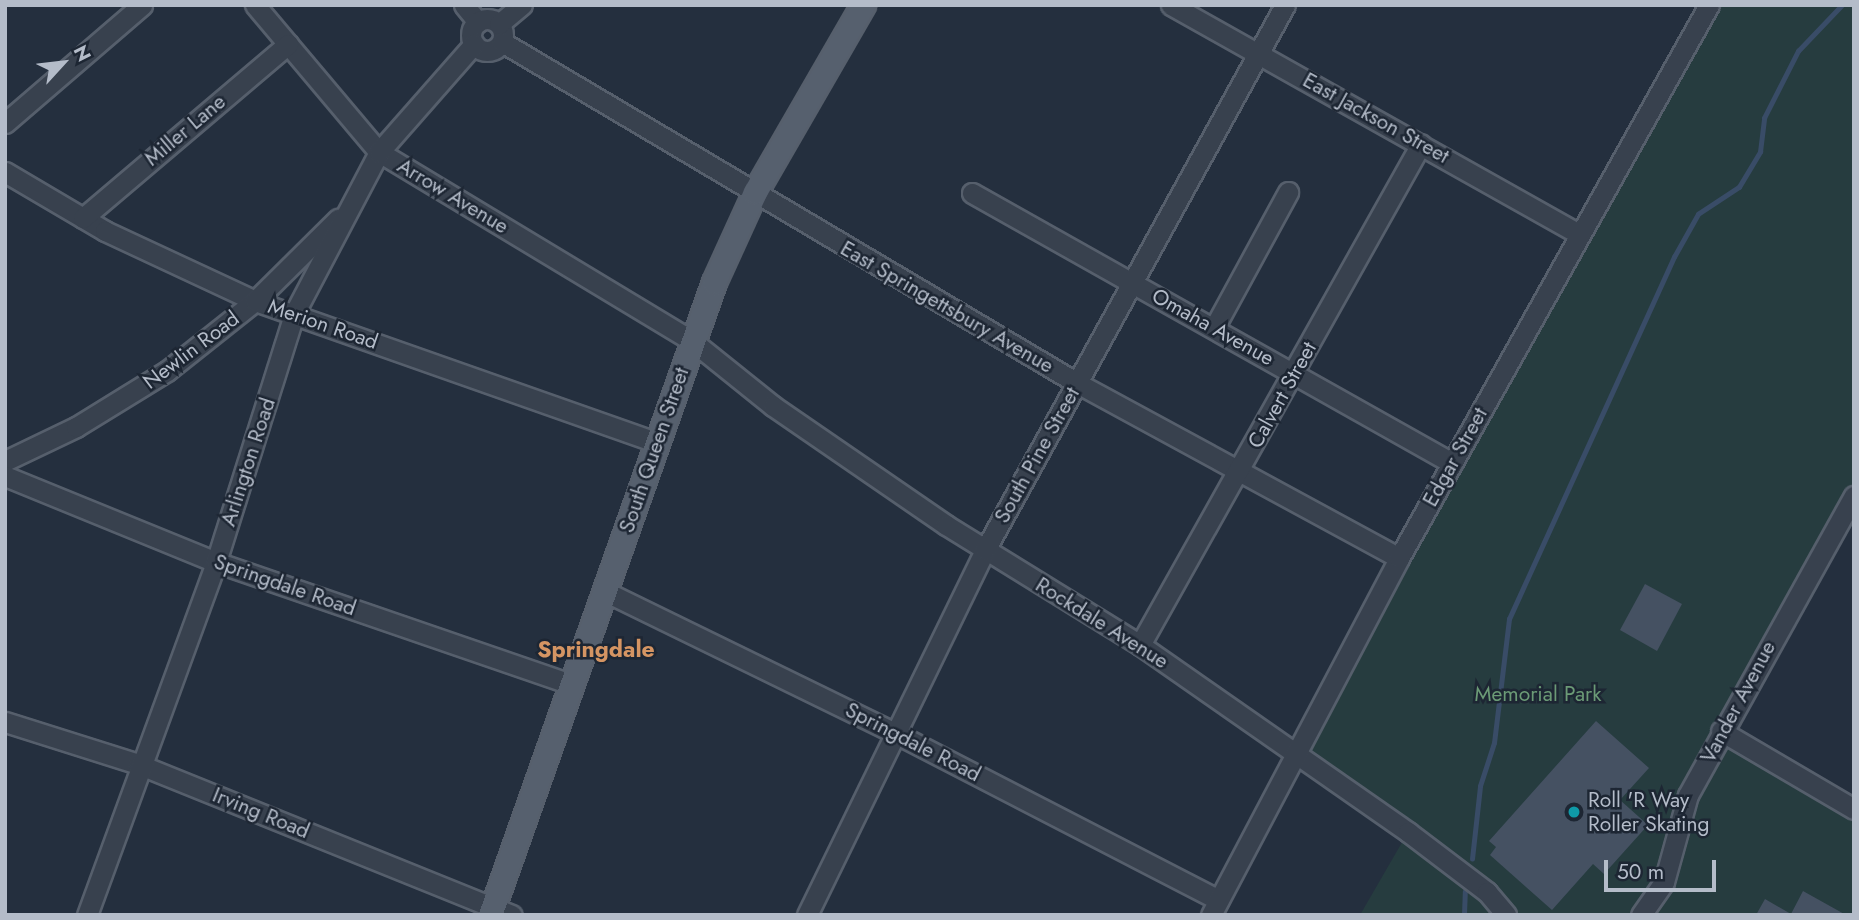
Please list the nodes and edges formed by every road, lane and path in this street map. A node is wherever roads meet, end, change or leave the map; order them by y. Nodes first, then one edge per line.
1 (142, 5) edge
2 (255, 5) edge
3 (464, 5) edge
4 (522, 5) edge
5 (863, 5) edge
6 (1171, 5) edge
7 (1285, 5) edge
8 (1709, 5) edge
9 (478, 22) junction
10 (500, 33) junction
11 (288, 44) junction
12 (474, 44) junction
13 (1258, 52) junction
14 (5, 123) edge
15 (1421, 144) junction
16 (379, 152) junction
17 (5, 172) edge
18 (755, 192) junction
19 (1288, 192) dead end
20 (972, 193) dead end
21 (351, 206) junction
22 (83, 218) junction
23 (1579, 234) junction
24 (1132, 282) junction
25 (255, 301) junction
26 (295, 314) junction
27 (1214, 328) junction
28 (691, 340) junction
29 (1294, 372) junction
30 (1077, 383) junction
31 (656, 442) junction
32 (5, 461) edge
33 (1452, 463) junction
34 (1239, 470) junction
35 (5, 476) edge
36 (1854, 496) edge
37 (985, 550) junction
38 (1399, 558) junction
39 (216, 562) junction
40 (604, 591) junction
41 (1140, 645) junction
42 (570, 684) junction
43 (5, 722) edge
44 (1721, 731) junction
45 (895, 733) junction
46 (1293, 754) junction
47 (138, 764) junction
48 (1854, 809) edge
49 (1215, 907) edge
50 (499, 912) edge
51 (87, 915) edge
52 (807, 915) edge
53 (1506, 915) edge
54 (1641, 915) edge

1 - 14 street
2 - 11 street, Arrow Avenue
3 - 9 street
4 - 10 street
5 - 18 main road, South Queen Street
6 - 13 street, East Jackson Street
7 - 13 street, South Pine Street
8 - 23 street, Edgar Street
9 - 10 street, East Springettsbury Avenue
9 - 12 street
10 - 12 street
10 - 18 street, East Springettsbury Avenue
11 - 16 street, Arrow Avenue
11 - 22 street, Miller Lane
12 - 16 street, Arlington Road
13 - 15 street, East Jackson Street
13 - 24 street, South Pine Street
15 - 23 street, East Jackson Street
15 - 29 street, Calvert Street
16 - 21 street, Arlington Road
16 - 28 street, Arrow Avenue
17 - 22 street, Merion Road
18 - 28 main road, South Queen Street
18 - 30 street, East Springettsbury Avenue
19 - 27 street
20 - 24 street, Omaha Avenue
21 - 25 street, Newlin Road
21 - 26 street, Arlington Road
22 - 25 street, Merion Road
23 - 33 street, Edgar Street
24 - 27 street, Omaha Avenue
24 - 30 street, South Pine Street
25 - 26 street, Merion Road
25 - 32 street, Newlin Road
26 - 31 street, Merion Road
26 - 39 street, Arlington Road
27 - 29 street, Omaha Avenue
28 - 31 main road, South Queen Street
28 - 37 street, Rockdale Avenue
29 - 33 street, Omaha Avenue
29 - 34 street, Calvert Street
30 - 34 street, East Springettsbury Avenue
30 - 37 street, South Pine Street
31 - 40 main road, South Queen Street
33 - 38 street, Edgar Street
34 - 38 street, East Springettsbury Avenue
34 - 41 street, Calvert Street
35 - 39 street, Springdale Road
36 - 44 street, Vander Avenue
37 - 41 street, Rockdale Avenue
37 - 45 street, South Pine Street
38 - 46 street, Edgar Street
39 - 42 street, Springdale Road
39 - 47 street, Arlington Road
40 - 42 main road, South Queen Street
40 - 45 street, Springdale Road
41 - 46 street, Rockdale Avenue
42 - 50 main road, South Queen Street
43 - 47 street, Irving Road
44 - 48 street
44 - 54 street, Vander Avenue
45 - 49 street, Springdale Road
45 - 52 street, South Pine Street
46 - 49 street, Edgar Street
46 - 53 street, Rockdale Avenue
47 - 50 street, Irving Road
47 - 51 street, Arlington Road

